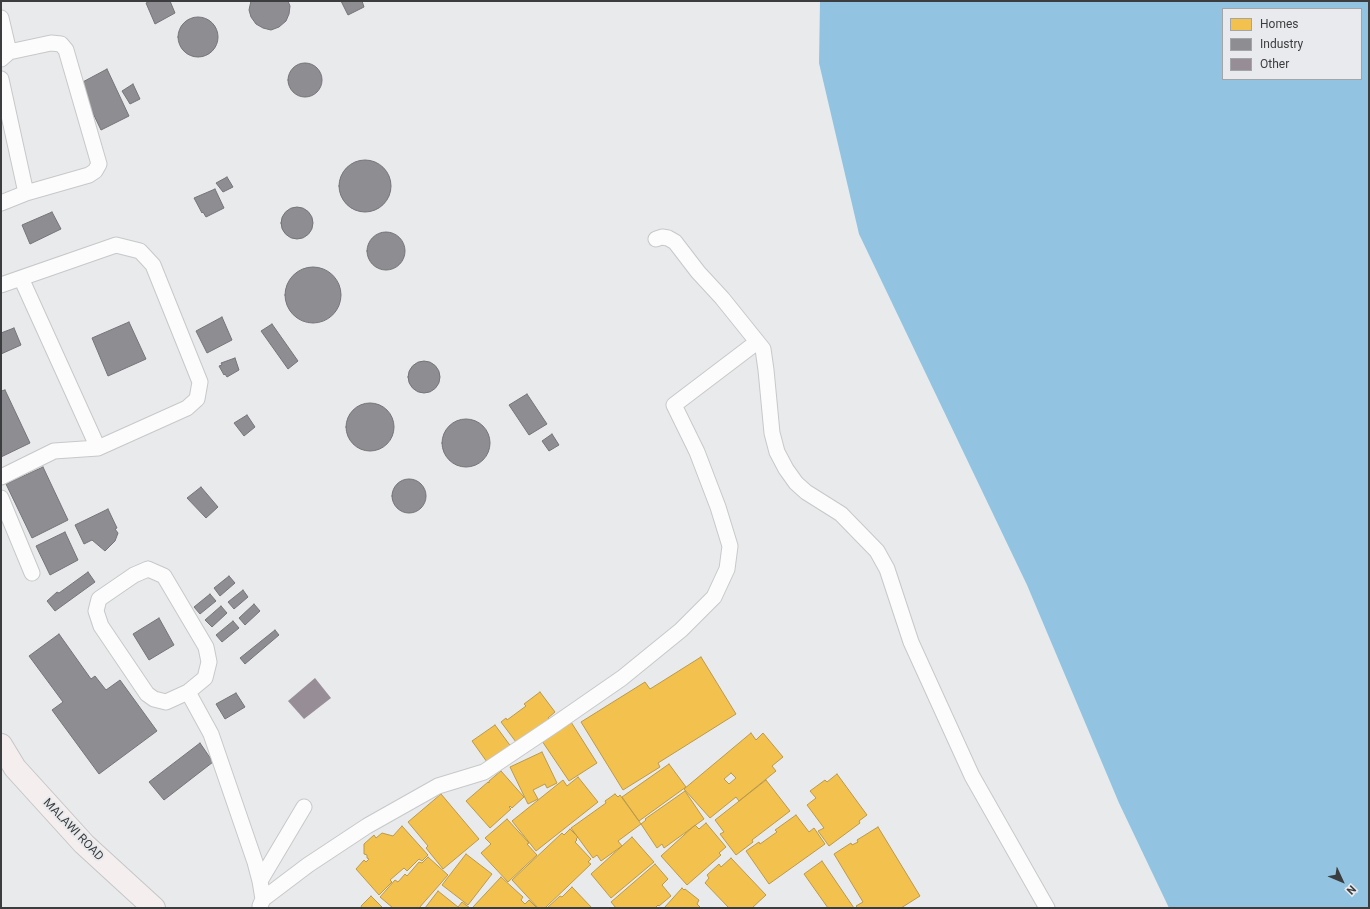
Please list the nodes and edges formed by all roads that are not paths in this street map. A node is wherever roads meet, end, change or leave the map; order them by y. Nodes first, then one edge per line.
1 (1, 18) edge
2 (5, 56) edge
3 (1, 79) edge
4 (26, 193) junction
5 (1, 203) edge
6 (656, 239) dead end
7 (21, 278) junction
8 (1, 286) edge
9 (757, 342) junction
10 (98, 448) junction
11 (1, 477) edge
12 (1, 498) edge
13 (32, 573) dead end
14 (188, 692) junction
15 (1, 745) edge
16 (8, 766) edge
17 (304, 807) dead end
18 (260, 881) junction
19 (261, 903) edge
20 (154, 908) edge
21 (1048, 908) edge

1 - 2 lane
2 - 4 lane
3 - 4 lane
4 - 5 lane
6 - 9 lane
7 - 8 lane
7 - 10 lane
7 - 10 lane
9 - 19 lane
9 - 21 lane
10 - 11 lane
12 - 13 lane
14 - 14 lane
14 - 18 lane
15 - 16 main road, MALAWI ROAD
16 - 20 main road, MALAWI ROAD
17 - 18 lane
18 - 19 lane

